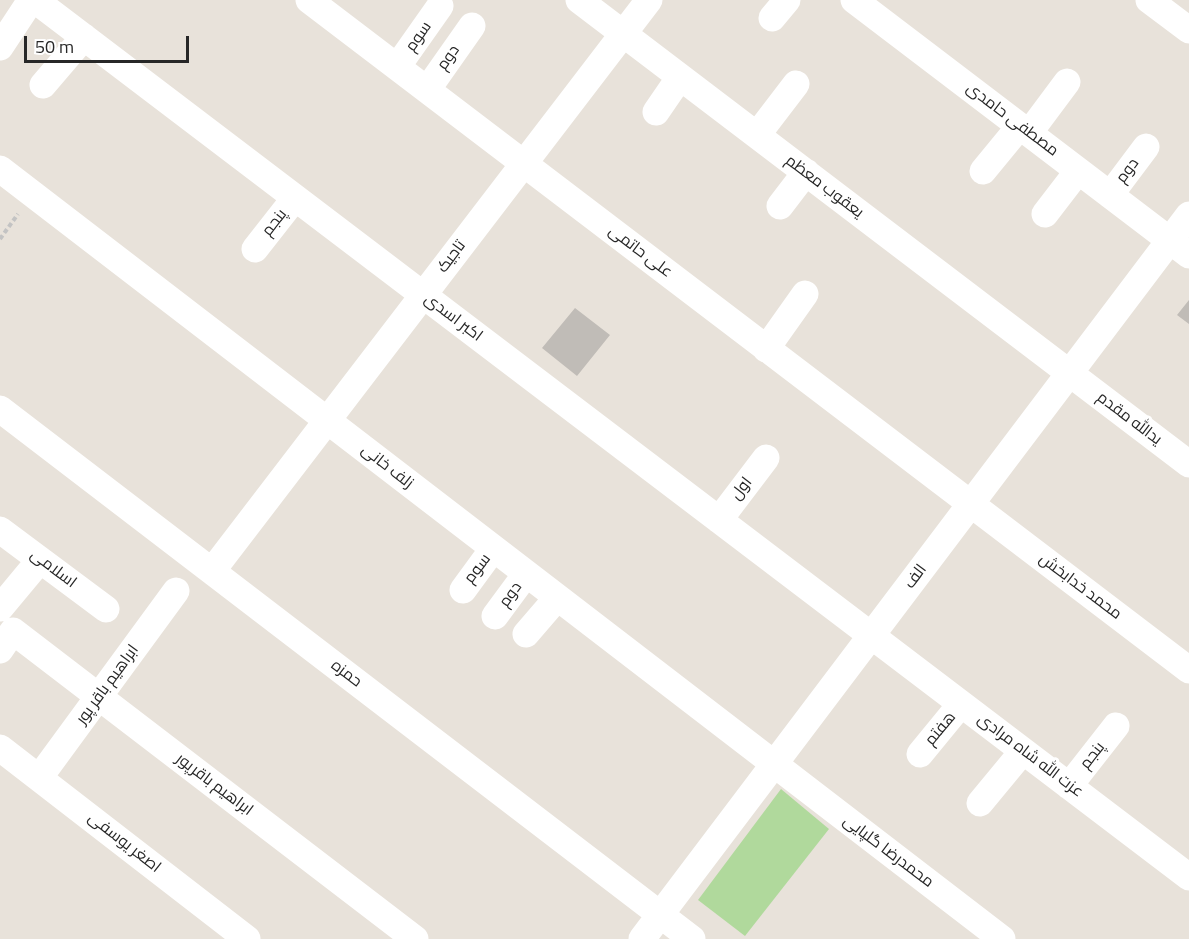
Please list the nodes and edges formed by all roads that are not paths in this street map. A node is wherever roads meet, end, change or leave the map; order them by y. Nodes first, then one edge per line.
1 (33, 0) edge
2 (309, 0) edge
3 (579, 0) edge
4 (649, 0) edge
5 (854, 0) edge
6 (1149, 0) edge
7 (440, 6) dead end
8 (472, 26) dead end
9 (1189, 30) edge
10 (623, 34) junction
11 (84, 37) junction
12 (0, 47) edge
13 (397, 67) junction
14 (680, 77) junction
15 (1067, 82) dead end
16 (796, 84) dead end
17 (42, 85) dead end
18 (427, 90) junction
19 (656, 112) dead end
20 (1025, 130) junction
21 (757, 135) junction
22 (1146, 147) dead end
23 (524, 164) junction
24 (0, 169) edge
25 (982, 171) dead end
26 (1078, 171) junction
27 (806, 172) junction
28 (1110, 195) junction
29 (295, 198) junction
30 (780, 206) dead end
31 (1045, 214) dead end
32 (1189, 215) edge
33 (1179, 248) edge
34 (255, 249) dead end
35 (805, 294) dead end
36 (423, 295) junction
37 (766, 349) junction
38 (1069, 373) junction
39 (0, 409) edge
40 (327, 420) junction
41 (766, 458) dead end
42 (1189, 464) edge
43 (971, 504) junction
44 (718, 519) junction
45 (0, 530) edge
46 (494, 549) junction
47 (40, 560) junction
48 (212, 571) junction
49 (526, 574) junction
50 (463, 590) dead end
51 (176, 591) dead end
52 (557, 598) junction
53 (106, 609) dead end
54 (495, 616) dead end
55 (4, 630) edge
56 (526, 634) dead end
57 (871, 636) junction
58 (1189, 670) edge
59 (99, 697) junction
60 (962, 704) junction
61 (1116, 726) dead end
62 (0, 748) edge
63 (1023, 751) junction
64 (920, 754) dead end
65 (774, 765) junction
66 (39, 778) junction
67 (1069, 786) junction
68 (980, 802) dead end
69 (1189, 877) edge
70 (661, 915) junction
71 (247, 939) edge
72 (416, 939) edge
73 (642, 939) edge
74 (692, 939) edge
75 (1002, 939) edge

1 - 11 street, اکبر اسدی
1 - 12 street
2 - 13 street, علی حاتمی
3 - 10 street, یعقوب معظم
4 - 10 street, تاجیک
5 - 20 street, مصطفی حامدی
6 - 9 street
7 - 13 street, سوم
8 - 18 street, دوم
10 - 14 street, یعقوب معظم
10 - 23 street, تاجیک
11 - 17 street
11 - 29 street, اکبر اسدی
13 - 18 street, علی حاتمی
14 - 19 street
14 - 21 street, یعقوب معظم
15 - 20 street
16 - 21 street
18 - 23 street, علی حاتمی
20 - 25 street
20 - 26 street, مصطفی حامدی
21 - 27 street, یعقوب معظم
22 - 28 street, دوم
23 - 36 street, تاجیک
23 - 37 street, علی حاتمی
24 - 40 street, زلف خانی
26 - 28 street, مصطفی حامدی
26 - 31 street
27 - 30 street
27 - 38 street, یعقوب معظم
28 - 33 street, مصطفی حامدی
29 - 34 street, پنجم
29 - 36 street, اکبر اسدی
32 - 33 street, الف
33 - 38 street, الف
35 - 37 street
36 - 40 street, تاجیک
36 - 44 street, اکبر اسدی
37 - 43 street, علی حاتمی
38 - 42 street, یدالله مقدم
38 - 43 street, الف
39 - 48 street, حمزه
40 - 46 street, زلف خانی
40 - 48 street, تاجیک
41 - 44 street, اول
43 - 57 street, الف
43 - 58 street, محمد خدابخش
44 - 57 street, اکبر اسدی
45 - 47 street, اسلامی
46 - 49 street, زلف خانی
46 - 50 street, سوم
47 - 53 street, اسلامی
47 - 55 street
48 - 70 street, حمزه
49 - 52 street, زلف خانی
49 - 54 street, دوم
51 - 59 street, ابراهیم باقر پور
52 - 56 street
52 - 65 street, زلف خانی
55 - 59 street, ابراهیم باقرپور
57 - 60 street, عزت الله شاه مرادی
57 - 65 street, الف
59 - 66 street, ابراهیم باقر پور
59 - 72 street, ابراهیم باقرپور
60 - 63 street, عزت الله شاه مرادی
60 - 64 street, هفتم
61 - 67 street, پنجم
62 - 66 street, اصغر یوسفی
63 - 67 street, عزت الله شاه مرادی
63 - 68 street
65 - 70 street, الف
65 - 75 street, محمدرضا گلپایی
66 - 71 street, اصغر یوسفی
67 - 69 street, عزت الله شاه مرادی
70 - 73 street, الف
70 - 74 street, حمزه

